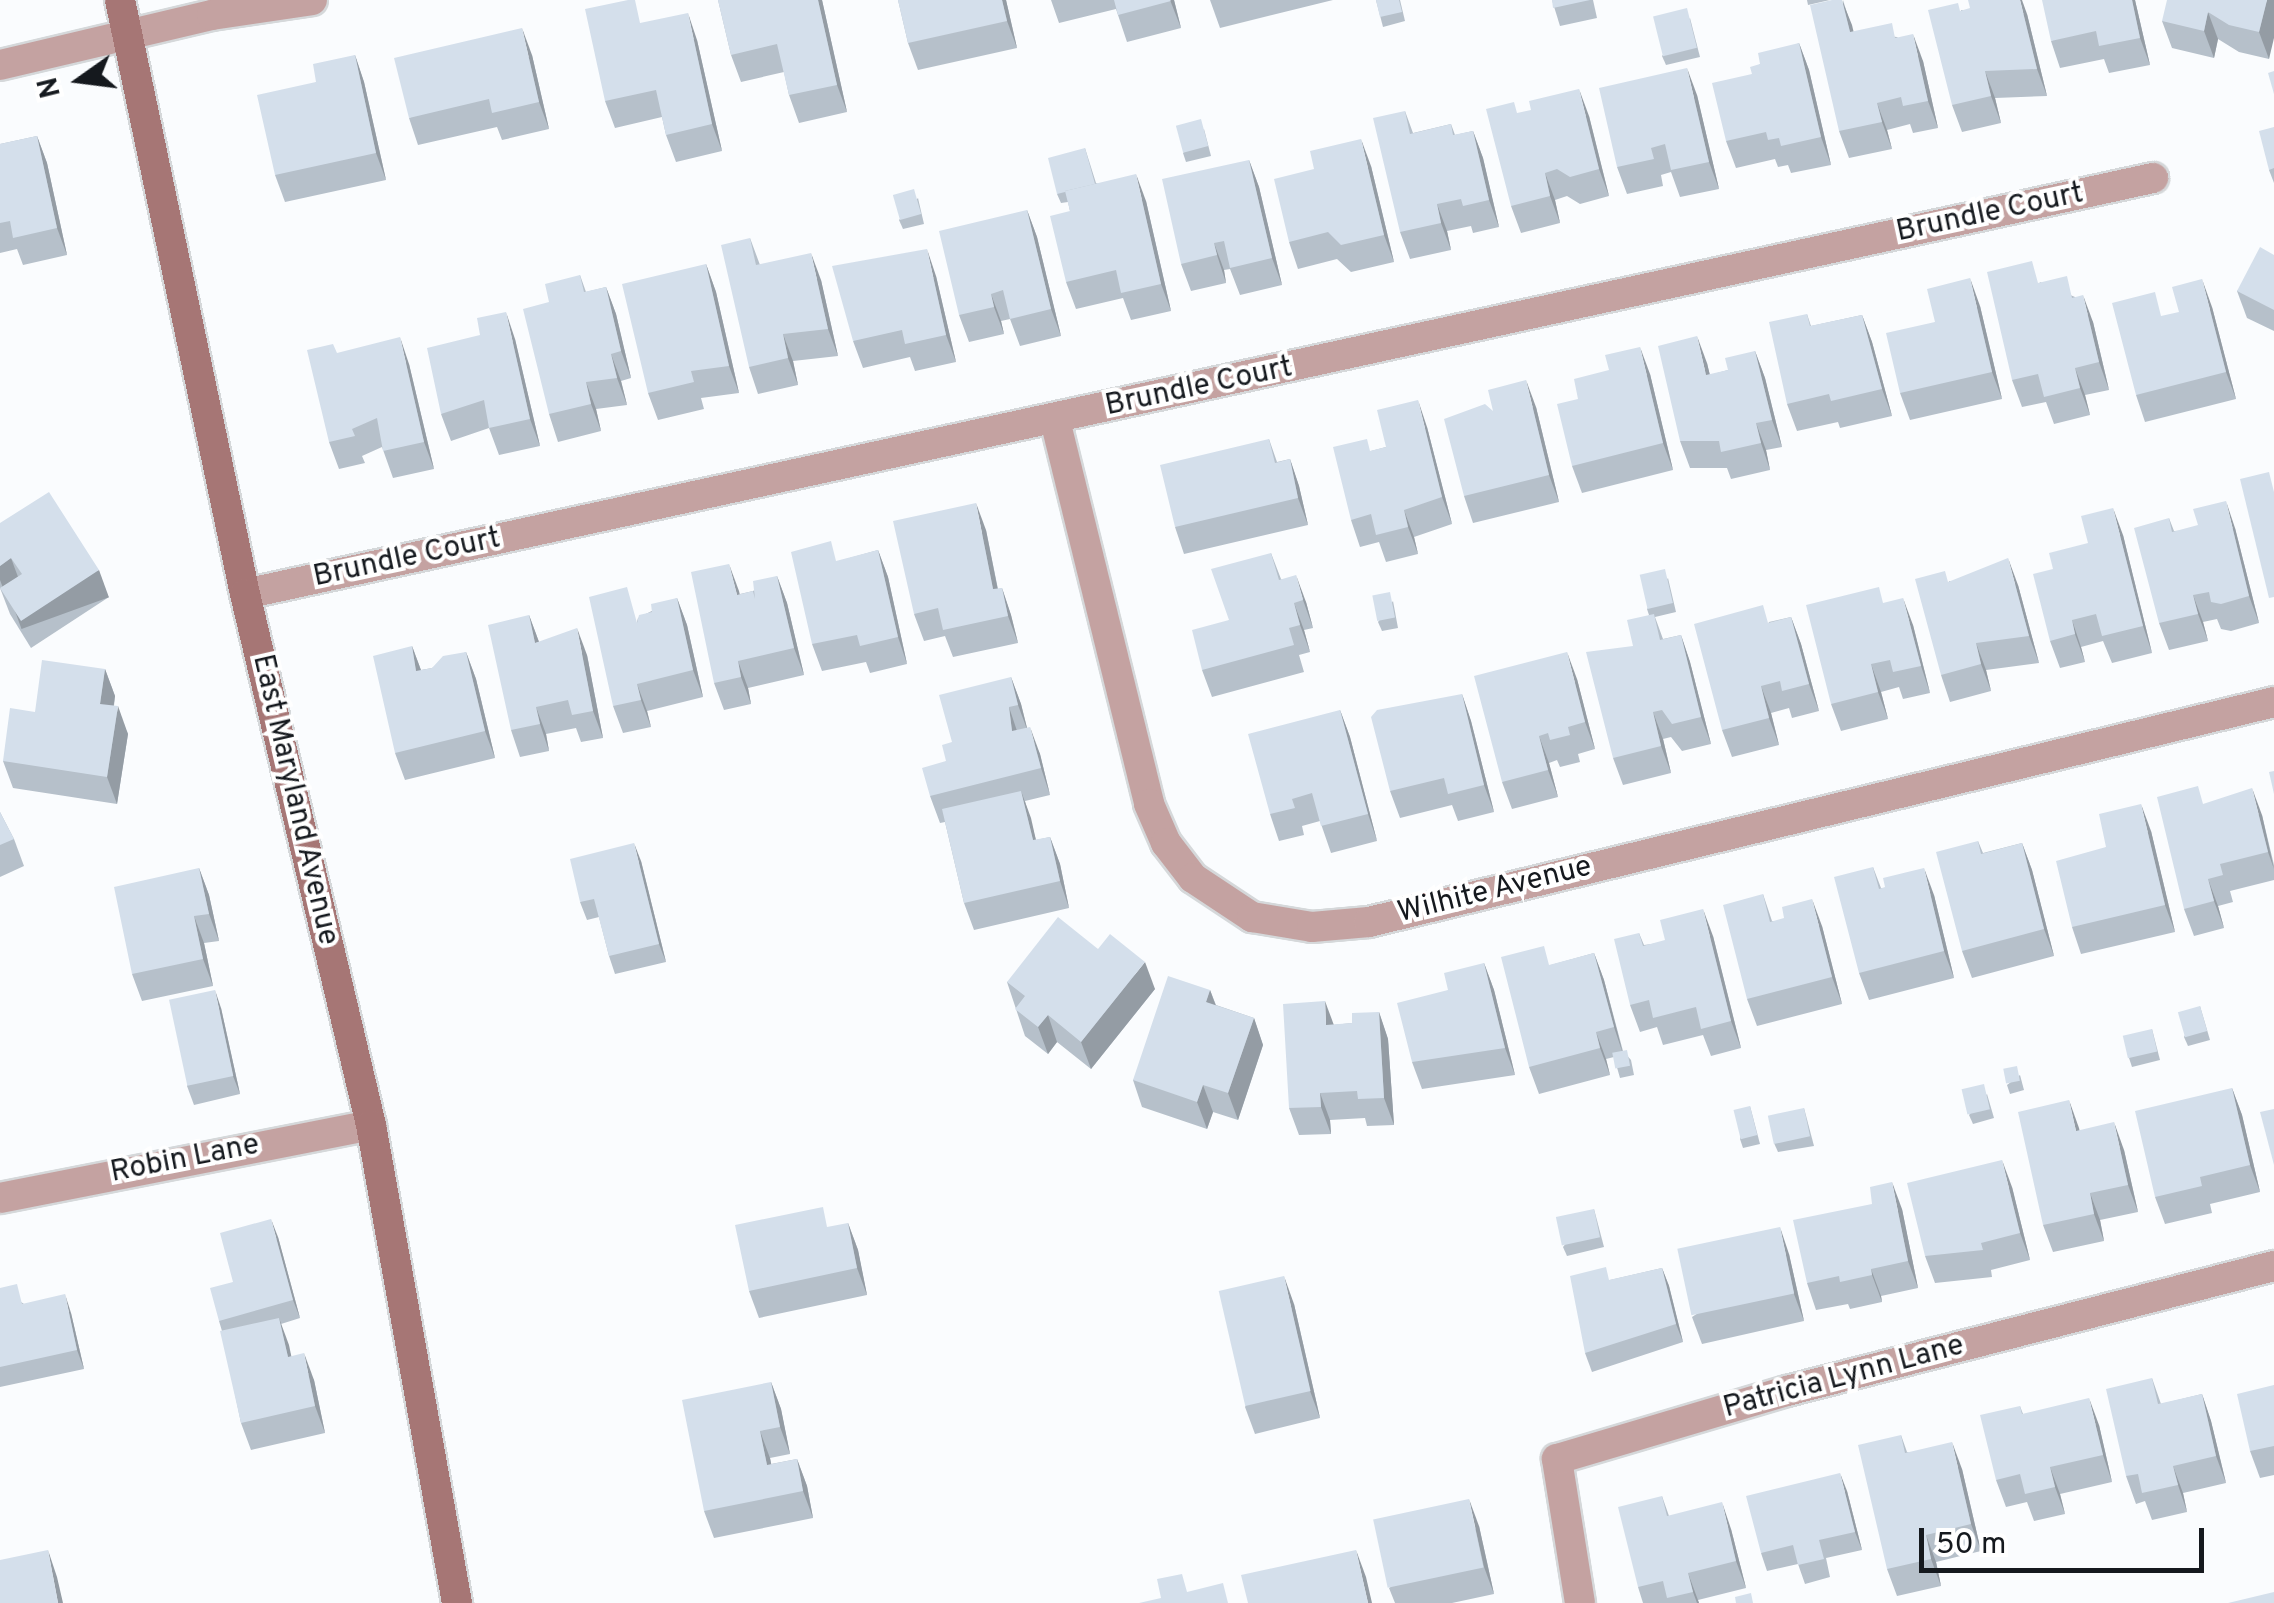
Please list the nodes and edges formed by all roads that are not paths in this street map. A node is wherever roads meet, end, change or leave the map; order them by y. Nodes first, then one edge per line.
1 (120, 0) edge
2 (312, 0) edge
3 (128, 36) junction
4 (0, 65) edge
5 (2153, 178) dead end
6 (1055, 420) junction
7 (245, 594) junction
8 (2274, 702) edge
9 (371, 1125) junction
10 (0, 1198) edge
11 (2274, 1266) edge
12 (457, 1603) edge
13 (1580, 1603) edge

1 - 3 street, East Maryland Avenue
2 - 3 street
3 - 4 street
3 - 7 street, East Maryland Avenue
5 - 6 street, Brundle Court
6 - 7 street, Brundle Court
6 - 8 street, Wilhite Avenue
7 - 9 street, East Maryland Avenue
9 - 10 street, Robin Lane
9 - 12 street, East Maryland Avenue
11 - 13 street, Patricia Lynn Lane

